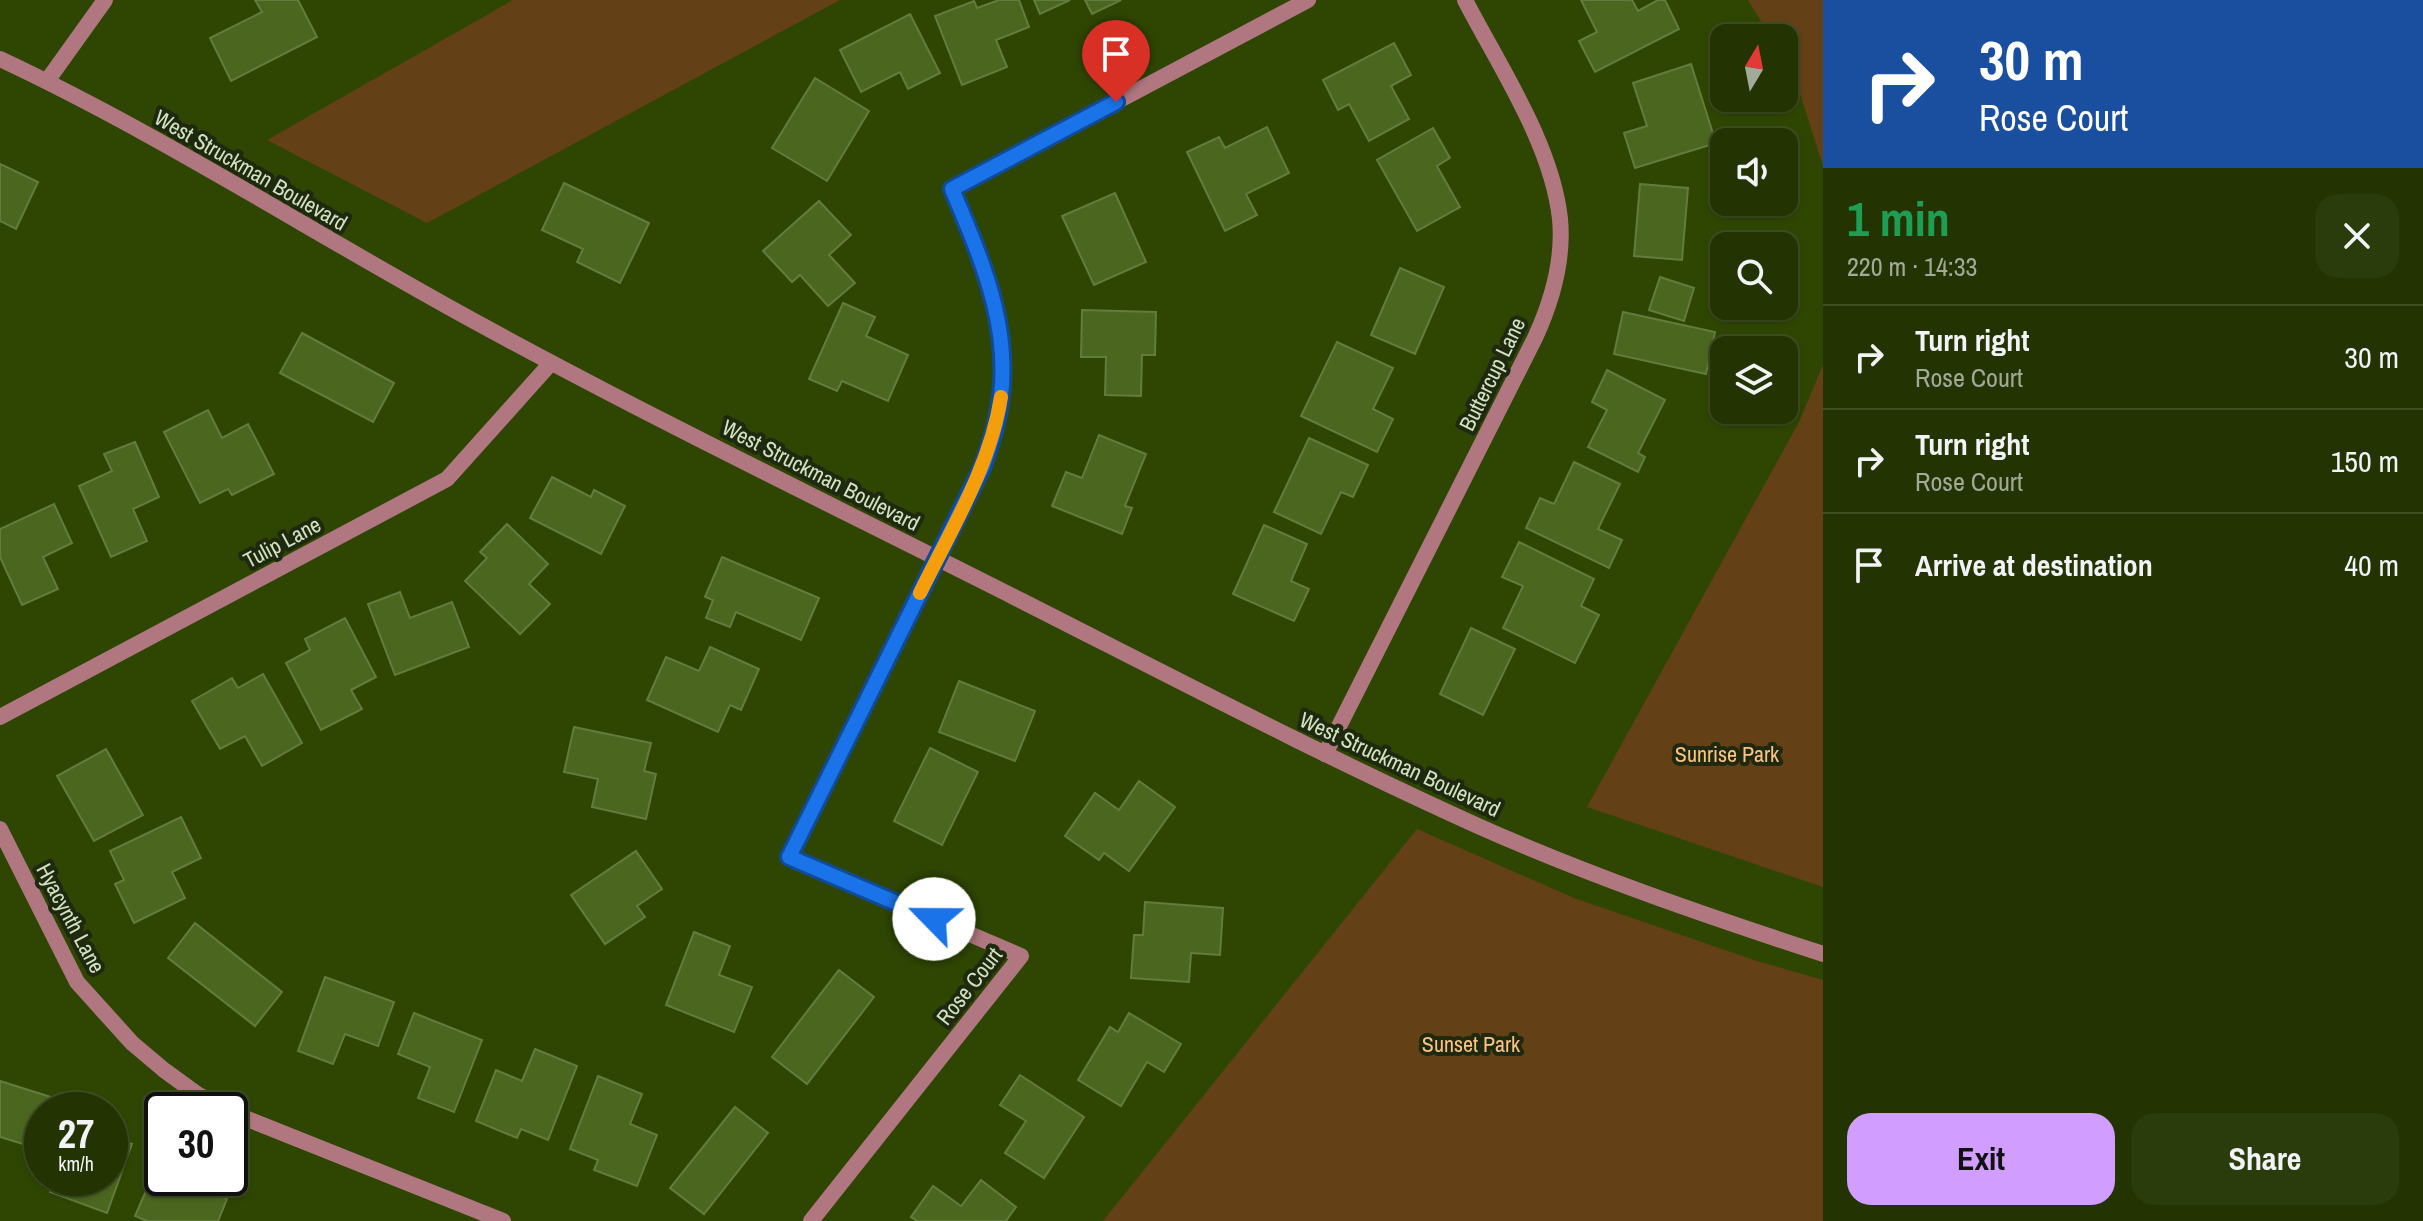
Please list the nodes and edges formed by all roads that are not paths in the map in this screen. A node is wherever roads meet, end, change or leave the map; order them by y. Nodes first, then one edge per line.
1 (105, 0) edge
2 (1308, 0) edge
3 (1465, 0) edge
4 (0, 59) edge
5 (47, 81) junction
6 (551, 363) junction
7 (938, 559) junction
8 (0, 717) edge
9 (1325, 754) junction
10 (0, 829) edge
11 (1823, 954) edge
12 (194, 1092) edge
13 (248, 1119) edge
14 (503, 1221) edge
15 (811, 1221) edge

1 - 5 street
2 - 7 street, Rose Court
3 - 9 street, Buttercup Lane
4 - 5 street, West Struckman Boulevard
5 - 6 street, West Struckman Boulevard
6 - 7 street, West Struckman Boulevard
6 - 8 street, Tulip Lane
7 - 9 street, West Struckman Boulevard
7 - 15 street, Rose Court
9 - 11 street, West Struckman Boulevard
10 - 12 street, Hyacynth Lane
13 - 14 street, Hyacynth Lane

